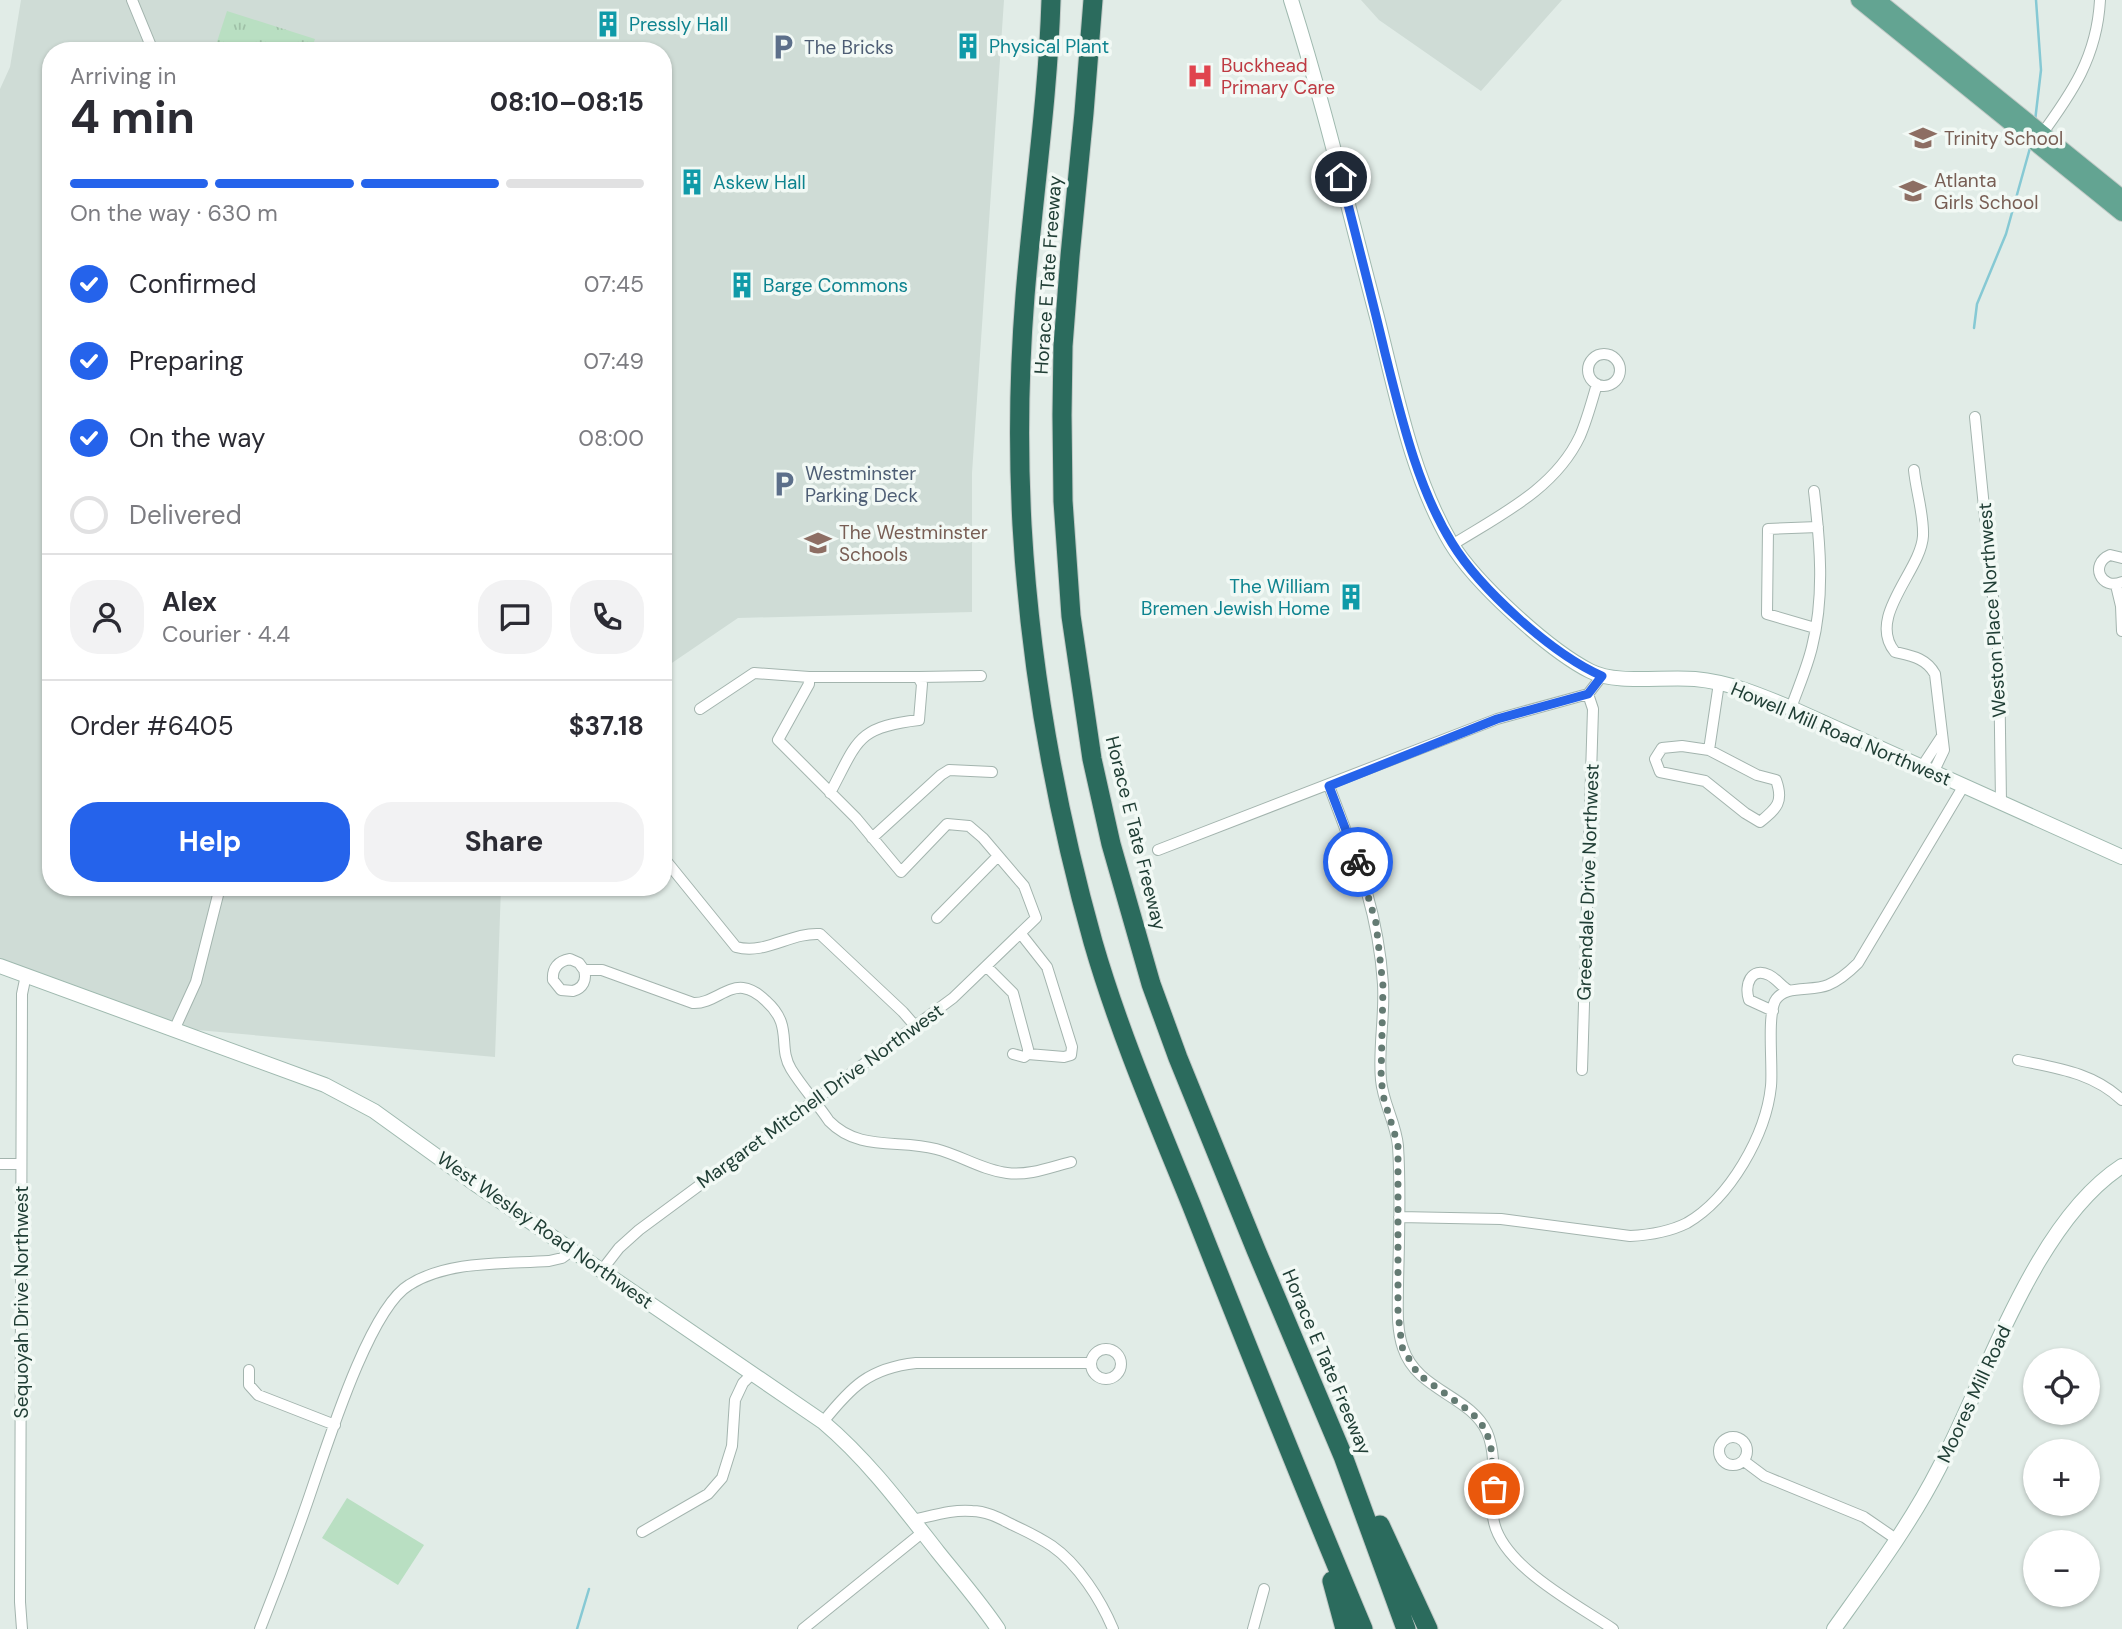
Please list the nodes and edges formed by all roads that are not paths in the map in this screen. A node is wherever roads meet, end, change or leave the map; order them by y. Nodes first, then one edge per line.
1 (132, 0) edge
2 (1051, 0) edge
3 (1093, 0) edge
4 (1291, 0) edge
5 (1858, 0) edge
6 (1877, 0) edge
7 (2100, 0) edge
8 (149, 42) edge
9 (2039, 138) junction
10 (2122, 198) edge
11 (2122, 213) edge
12 (1597, 384) dead end
13 (1975, 417) dead end
14 (1914, 470) dead end
15 (1814, 491) dead end
16 (1818, 527) junction
17 (1452, 545) junction
18 (2122, 558) edge
19 (2119, 583) edge
20 (1815, 628) junction
21 (2122, 631) edge
22 (981, 676) dead end
23 (1602, 676) junction
24 (809, 677) junction
25 (918, 677) junction
26 (1719, 683) junction
27 (1588, 694) junction
28 (1791, 708) junction
29 (699, 709) dead end
30 (1709, 750) junction
31 (1927, 771) junction
32 (992, 772) dead end
33 (1329, 786) junction
34 (1963, 786) junction
35 (830, 793) junction
36 (2001, 803) junction
37 (872, 838) junction
38 (1158, 850) dead end
39 (2121, 852) edge
40 (999, 856) junction
41 (672, 868) edge
42 (218, 896) edge
43 (937, 918) dead end
44 (1021, 934) junction
45 (0, 967) edge
46 (987, 967) junction
47 (584, 970) dead end
48 (26, 975) junction
49 (1788, 990) junction
50 (1773, 1011) junction
51 (916, 1027) junction
52 (175, 1028) junction
53 (1013, 1054) dead end
54 (1028, 1054) junction
55 (2018, 1060) dead end
56 (1582, 1070) dead end
57 (814, 1099) junction
58 (2122, 1100) edge
59 (1071, 1162) dead end
60 (0, 1164) edge
61 (21, 1164) junction
62 (2122, 1166) edge
63 (1399, 1217) junction
64 (573, 1250) junction
65 (602, 1270) junction
66 (1091, 1363) dead end
67 (249, 1370) dead end
68 (752, 1374) junction
69 (823, 1422) junction
70 (335, 1425) junction
71 (1343, 1456) junction
72 (1744, 1461) dead end
73 (913, 1520) junction
74 (1318, 1522) junction
75 (642, 1532) dead end
76 (923, 1532) junction
77 (1896, 1539) junction
78 (1264, 1589) dead end
79 (22, 1629) edge
80 (260, 1629) edge
81 (803, 1629) edge
82 (998, 1629) edge
83 (1113, 1629) edge
84 (1253, 1629) edge
85 (1345, 1629) edge
86 (1363, 1629) edge
87 (1406, 1629) edge
88 (1429, 1629) edge
89 (1613, 1629) edge
90 (1834, 1629) edge

1 - 8 street
2 - 74 highway, Horace E Tate Freeway
3 - 71 highway, Horace E Tate Freeway
4 - 17 street, Howell Mill Road Northwest
5 - 9 main road
6 - 9 main road
7 - 9 street
9 - 10 main road
9 - 11 main road
12 - 17 street
13 - 36 street, Weston Place Northwest
14 - 31 street
15 - 16 street
16 - 20 street
16 - 20 street
17 - 23 street, Howell Mill Road Northwest
18 - 19 street
19 - 21 street
20 - 28 street
22 - 25 street
23 - 26 street, Howell Mill Road Northwest
23 - 27 street
24 - 25 street
24 - 29 street
24 - 35 street
25 - 35 street
26 - 28 street, Howell Mill Road Northwest
26 - 30 street
27 - 33 street
27 - 56 street, Greendale Drive Northwest
28 - 31 street, Howell Mill Road Northwest
30 - 30 street
31 - 34 street, Howell Mill Road Northwest
32 - 37 street
33 - 38 street
33 - 63 street
34 - 36 street, Howell Mill Road Northwest
34 - 49 street
35 - 37 street
36 - 39 street, Howell Mill Road Northwest
37 - 40 street
40 - 43 street
40 - 44 street, Margaret Mitchell Drive Northwest
41 - 51 street
42 - 52 street
44 - 46 street, Margaret Mitchell Drive Northwest
44 - 54 street
45 - 48 street, West Wesley Road Northwest
46 - 51 street, Margaret Mitchell Drive Northwest
46 - 54 street
47 - 57 street
48 - 52 street, West Wesley Road Northwest
48 - 61 street, Sequoyah Drive Northwest
49 - 50 street
49 - 50 street
50 - 63 street
51 - 57 street, Margaret Mitchell Drive Northwest
52 - 64 street, West Wesley Road Northwest
53 - 54 street
55 - 58 street
57 - 59 street
57 - 65 street, Margaret Mitchell Drive Northwest
60 - 61 street
61 - 79 street, Sequoyah Drive Northwest
62 - 77 street, Moores Mill Road
63 - 89 street
64 - 65 street, West Wesley Road Northwest
64 - 70 street
65 - 68 street, West Wesley Road Northwest
66 - 69 street
67 - 70 street
68 - 69 street, West Wesley Road Northwest
68 - 75 street
69 - 73 street, West Wesley Road Northwest
70 - 80 street
71 - 87 highway, Horace E Tate Freeway
71 - 88 highway
72 - 77 street
73 - 76 street, West Wesley Road Northwest
73 - 83 street
74 - 85 highway
74 - 86 highway, Horace E Tate Freeway
76 - 81 street
76 - 82 street, West Wesley Road Northwest
77 - 90 street, Moores Mill Road
78 - 84 street

